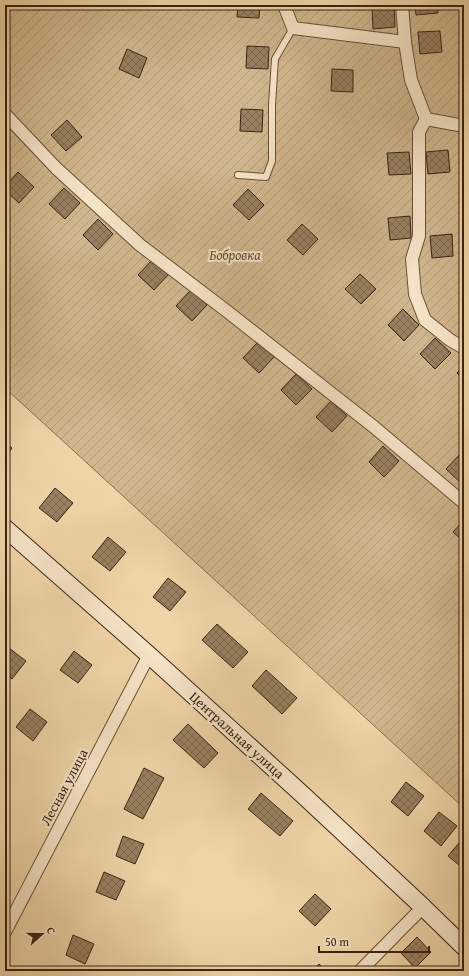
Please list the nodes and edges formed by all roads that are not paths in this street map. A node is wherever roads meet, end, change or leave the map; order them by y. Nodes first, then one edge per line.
1 (284, 5) edge
2 (402, 5) edge
3 (293, 28) junction
4 (405, 42) junction
5 (5, 114) edge
6 (426, 119) junction
7 (464, 126) edge
8 (238, 175) dead end
9 (464, 348) edge
10 (464, 503) edge
11 (5, 528) edge
12 (150, 656) junction
13 (423, 907) junction
14 (5, 932) edge
15 (464, 947) edge
16 (360, 971) edge

1 - 3 street
2 - 4 street
3 - 4 street
3 - 8 lane
4 - 6 street
5 - 10 street
6 - 7 street
6 - 9 street
11 - 12 street, Центральная улица
12 - 13 street, Центральная улица
12 - 14 street, Лесная улица
13 - 15 street, Центральная улица
13 - 16 street

